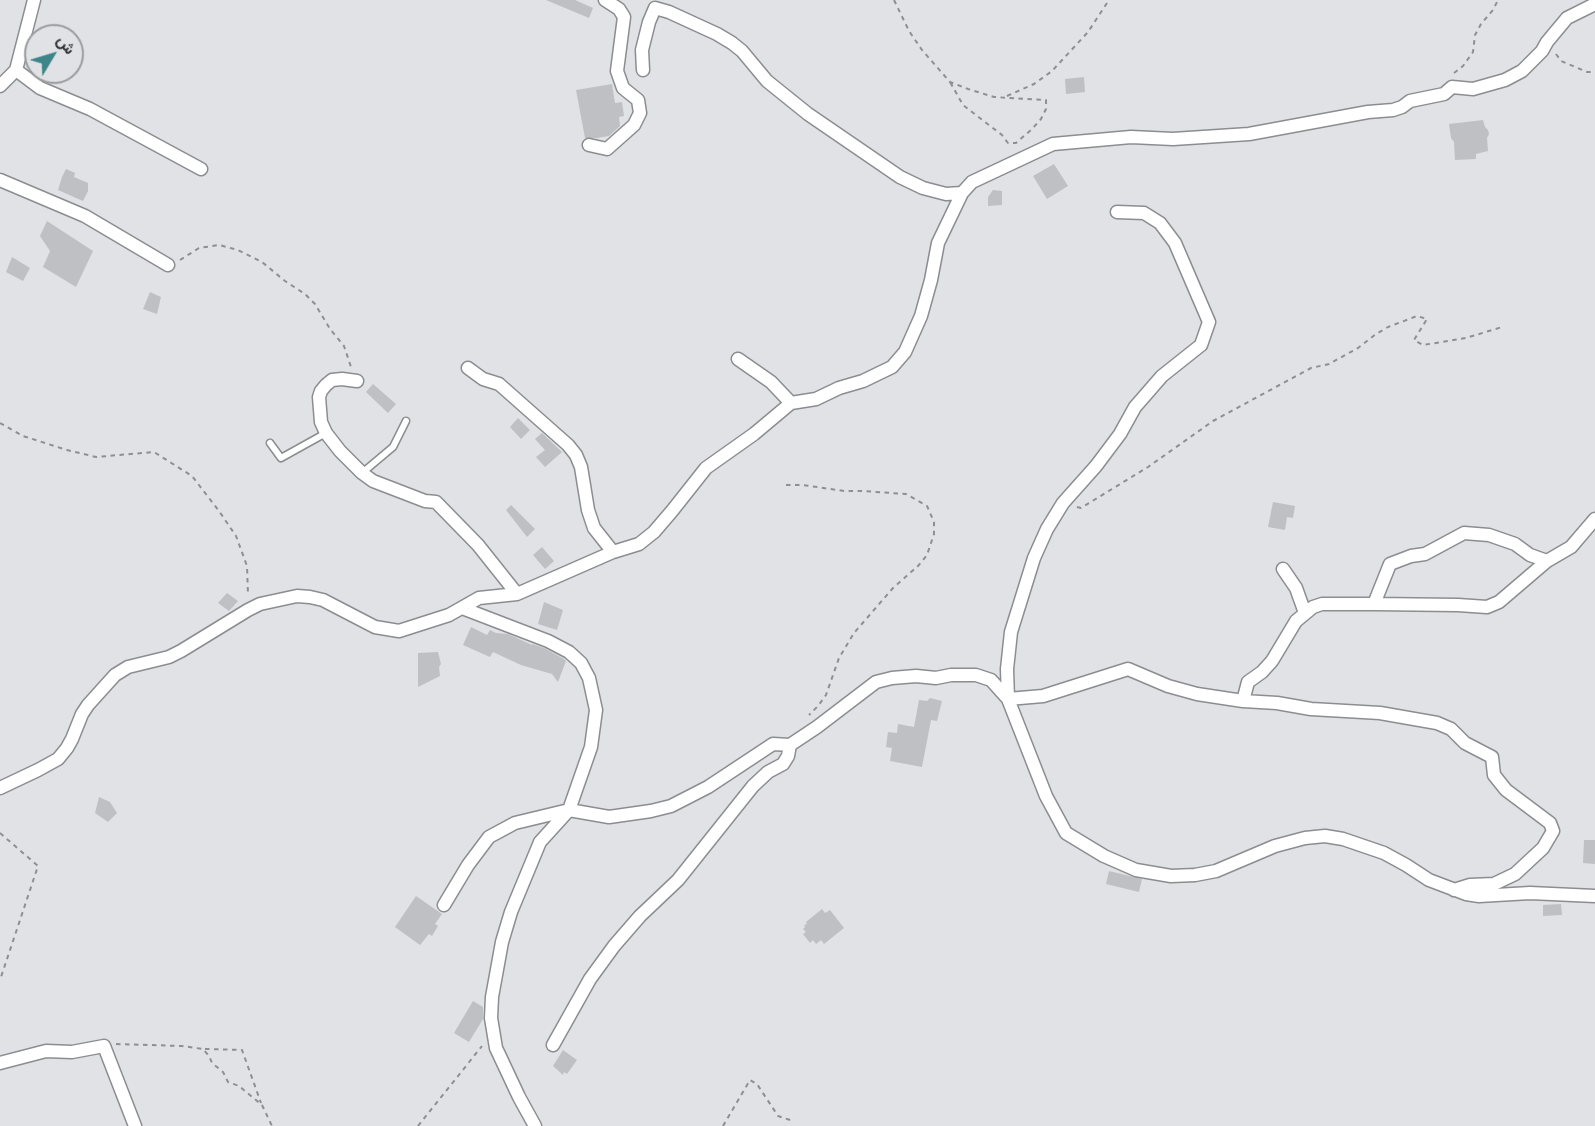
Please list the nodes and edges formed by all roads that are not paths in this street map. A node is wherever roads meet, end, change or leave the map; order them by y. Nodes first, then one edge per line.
1 (34, 0) edge
2 (605, 0) edge
3 (1595, 4) edge
4 (16, 70) junction
5 (643, 70) dead end
6 (0, 86) edge
7 (589, 145) dead end
8 (201, 168) dead end
9 (0, 180) edge
10 (962, 193) junction
11 (1116, 212) dead end
12 (168, 265) road end
13 (738, 359) dead end
14 (468, 368) dead end
15 (357, 381) road end
16 (791, 404) junction
17 (406, 421) dead end
18 (326, 433) junction
19 (270, 443) dead end
20 (362, 473) junction
21 (1595, 519) edge
22 (613, 552) junction
23 (1547, 561) junction
24 (1283, 569) dead end
25 (517, 594) junction
26 (1374, 604) junction
27 (462, 608) junction
28 (1305, 613) junction
29 (1008, 699) junction
30 (1243, 701) junction
31 (790, 745) junction
32 (0, 788) edge
33 (568, 810) junction
34 (1452, 890) junction
35 (1595, 896) edge
36 (444, 905) dead end
37 (553, 1045) dead end
38 (0, 1063) edge
39 (135, 1126) edge
40 (535, 1126) edge

1 - 4 street
2 - 7 street
3 - 10 street
4 - 6 street
4 - 8 street
5 - 10 street
9 - 12 street
10 - 16 street
11 - 29 street
13 - 16 street
14 - 22 street
15 - 18 street
16 - 22 street
17 - 20 lane
18 - 19 lane
18 - 20 street
20 - 25 street
21 - 23 street
22 - 25 street
23 - 26 street
23 - 26 street
24 - 28 street
25 - 27 street
26 - 28 street
27 - 32 street
27 - 33 street
28 - 30 street
29 - 30 street
29 - 31 street
29 - 34 street
30 - 34 street
31 - 33 street
31 - 37 street
33 - 36 street
33 - 40 street
34 - 35 street
38 - 39 street

